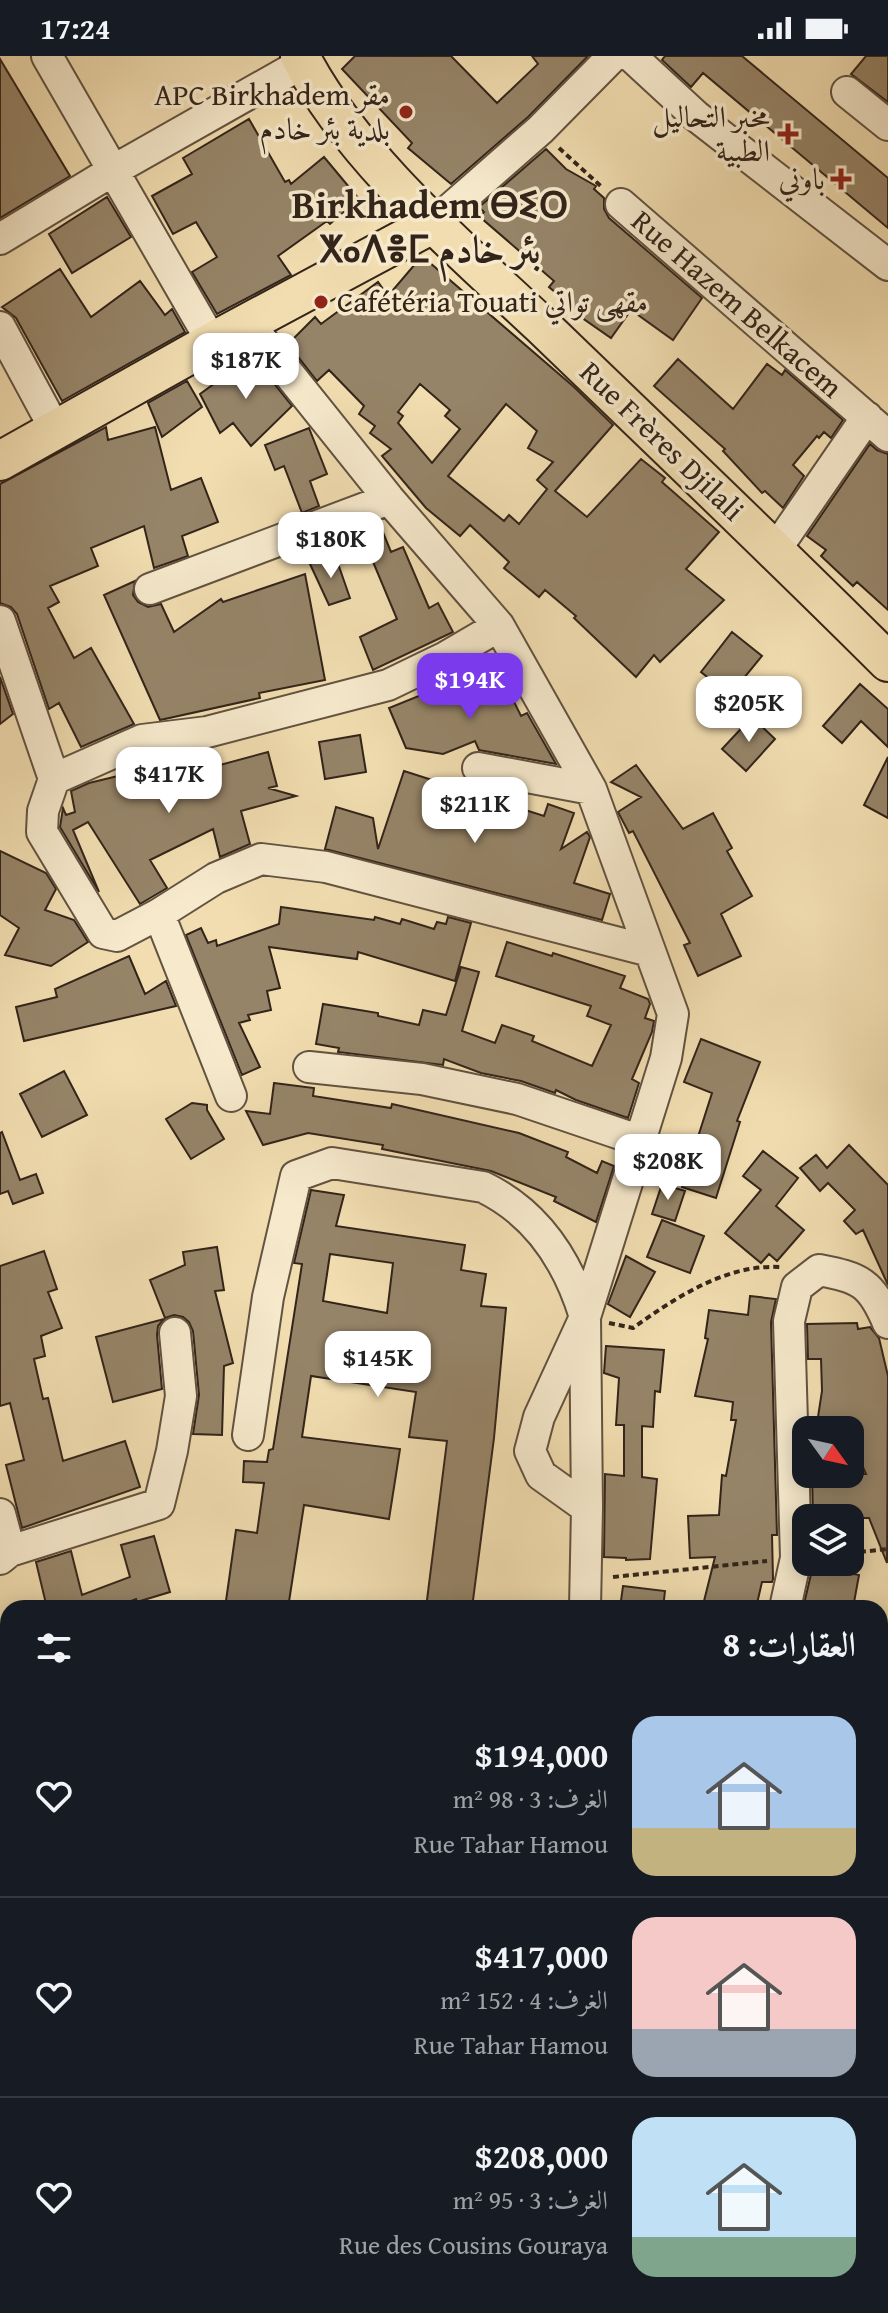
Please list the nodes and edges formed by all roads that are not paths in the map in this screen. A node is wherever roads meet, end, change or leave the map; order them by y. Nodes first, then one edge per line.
1 (613, 56) edge
2 (631, 56) edge
3 (49, 57) edge
4 (301, 60) edge
5 (847, 92) dead end
6 (888, 125) edge
7 (114, 170) junction
8 (621, 204) road end
9 (434, 223) junction
10 (0, 239) edge
11 (888, 265) edge
12 (248, 323) junction
13 (0, 327) edge
14 (212, 342) junction
15 (878, 426) edge
16 (56, 431) junction
17 (0, 461) edge
18 (389, 499) junction
19 (776, 549) junction
20 (150, 589) dead end
21 (0, 621) edge
22 (499, 626) junction
23 (888, 662) edge
24 (478, 768) dead end
25 (54, 779) junction
26 (591, 789) junction
27 (159, 914) junction
28 (650, 951) junction
29 (309, 1067) dead end
30 (231, 1096) dead end
31 (641, 1141) junction
32 (585, 1317) junction
33 (888, 1323) edge
34 (175, 1333) dead end
35 (248, 1435) dead end
36 (587, 1508) junction
37 (0, 1514) edge
38 (5, 1555) edge
39 (586, 1594) edge
40 (787, 1600) edge

1 - 9 street
2 - 11 street
3 - 7 street
4 - 7 street
4 - 9 main road, Rue Frères Djilali
5 - 6 street
7 - 10 street
7 - 14 street
8 - 15 street, Rue Hazem Belkacem
9 - 12 main road
9 - 19 main road, Rue Frères Djilali
12 - 14 main road
12 - 18 street
13 - 16 street
14 - 16 main road
15 - 19 street
16 - 17 main road
18 - 20 street
18 - 22 street
19 - 23 main road, Rue Frères Djilali
21 - 25 street
22 - 25 street
22 - 26 street
24 - 26 street
25 - 27 street
26 - 28 street
27 - 28 street
27 - 30 street
28 - 31 street
29 - 31 street
31 - 32 street
32 - 35 street
32 - 36 street
32 - 36 street
33 - 40 street
34 - 38 street
36 - 39 street
37 - 38 street

